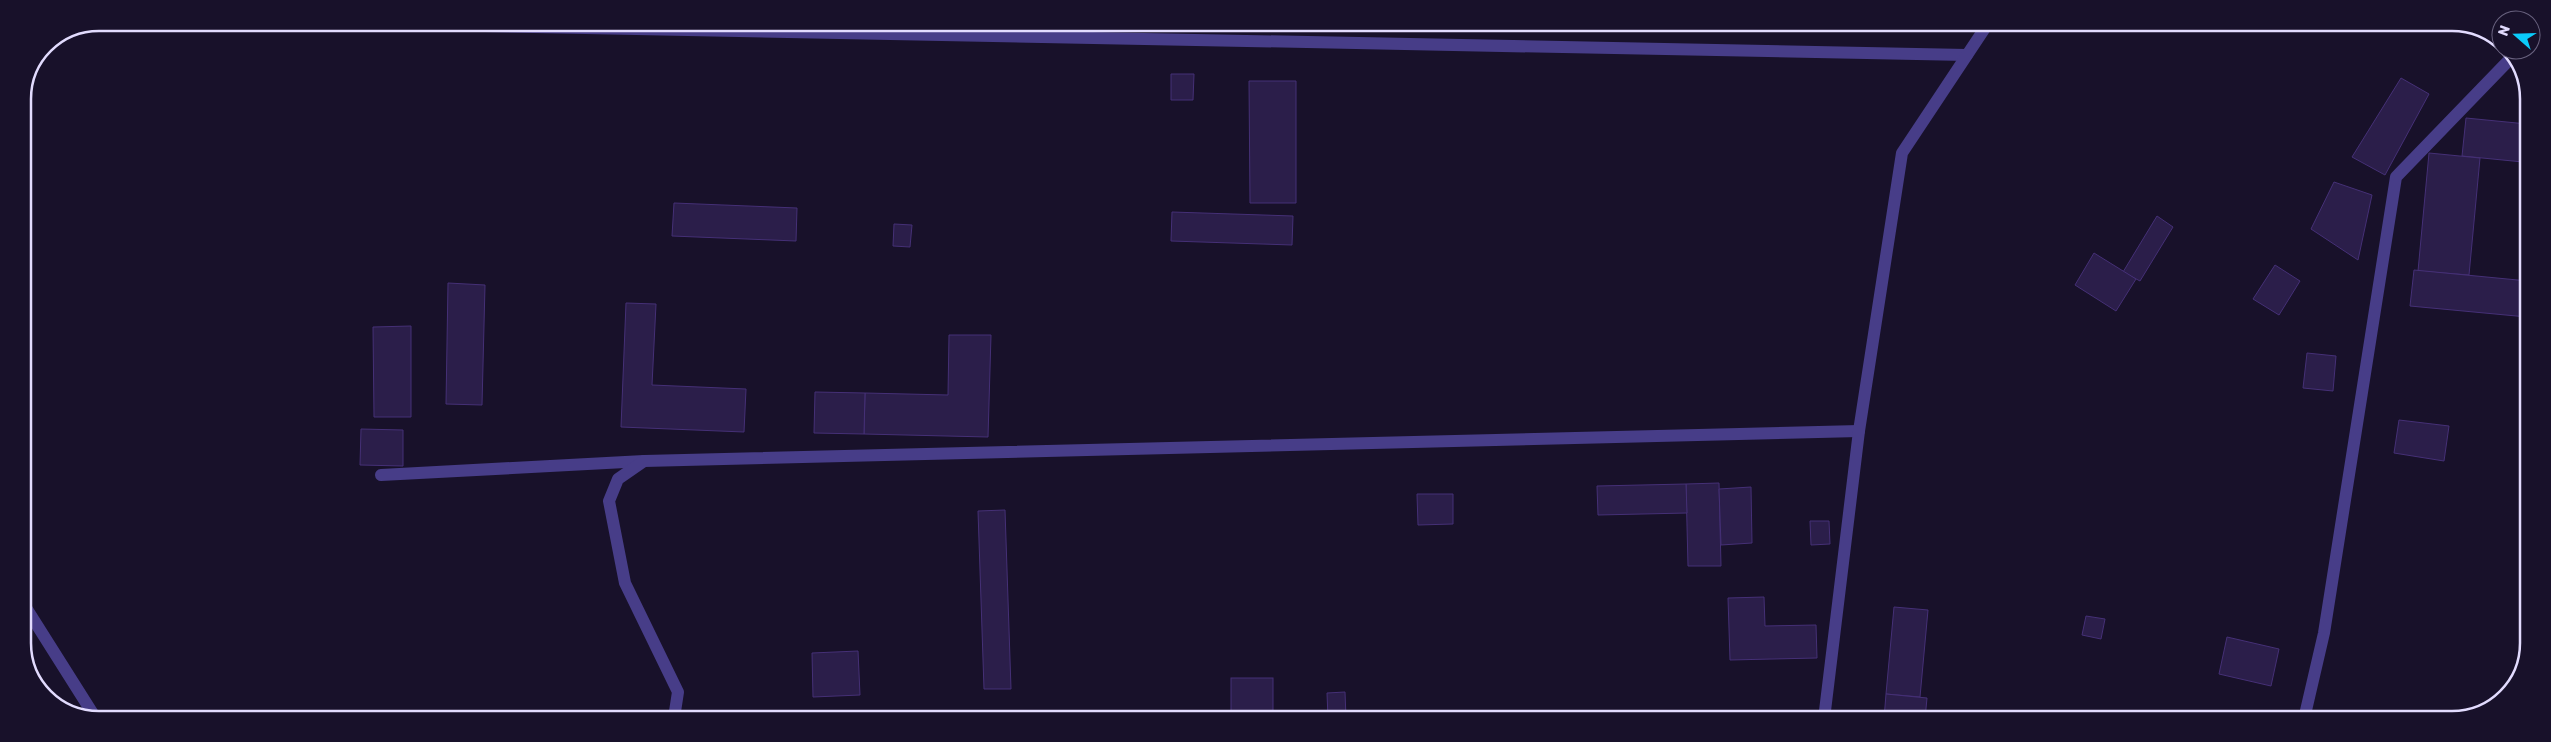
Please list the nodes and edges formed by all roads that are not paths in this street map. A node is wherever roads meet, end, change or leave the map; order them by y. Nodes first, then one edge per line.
1 (740, 31) edge
2 (1982, 31) edge
3 (1967, 55) junction
4 (2508, 61) edge
5 (1859, 431) junction
6 (644, 461) junction
7 (381, 475) dead end
8 (31, 616) edge
9 (91, 710) edge
10 (675, 711) edge
11 (1825, 711) edge
12 (2306, 711) edge

1 - 3 street
2 - 3 street
3 - 5 street
4 - 12 street
5 - 6 street
5 - 11 street
6 - 7 street
6 - 10 street
8 - 9 street

